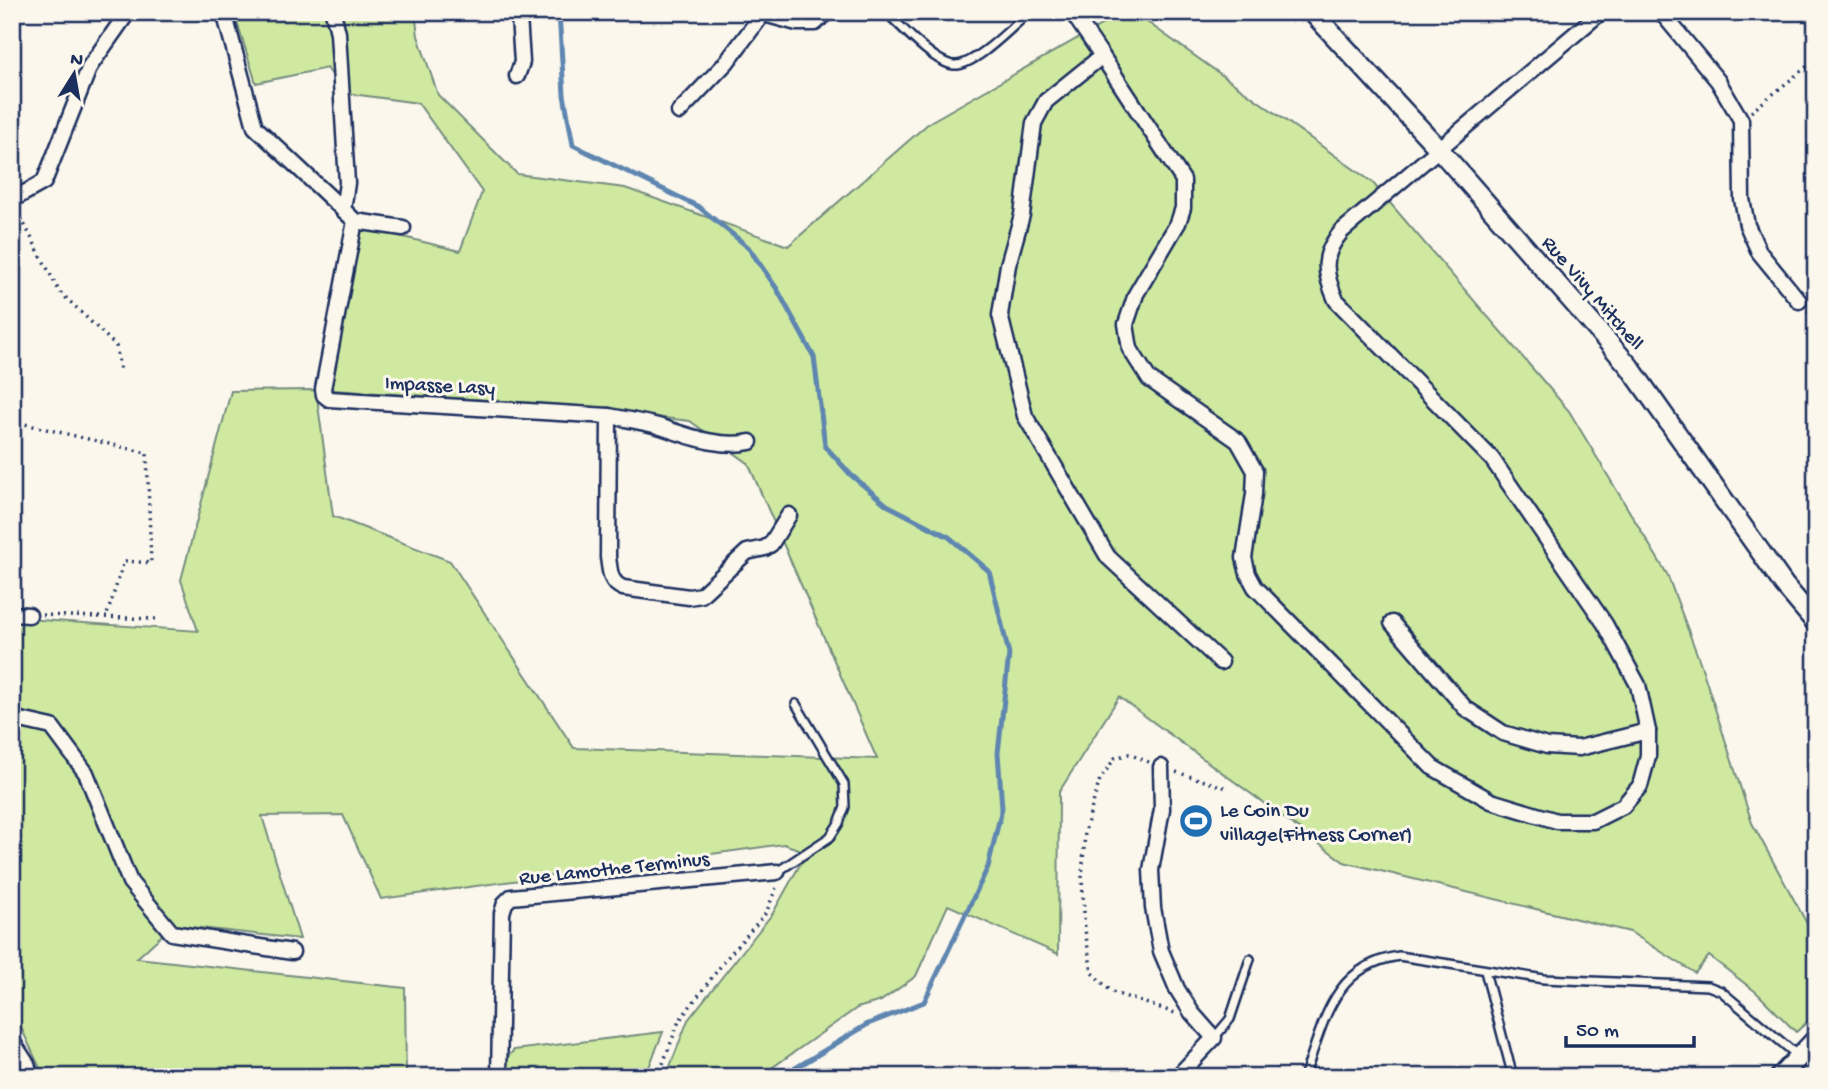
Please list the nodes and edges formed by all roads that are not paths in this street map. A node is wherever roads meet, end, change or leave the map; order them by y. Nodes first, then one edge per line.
1 (128, 12) edge
2 (224, 12) edge
3 (333, 12) edge
4 (516, 12) edge
5 (827, 12) edge
6 (886, 12) edge
7 (1029, 12) edge
8 (1072, 12) edge
9 (1601, 12) edge
10 (1661, 12) edge
11 (759, 13) edge
12 (1321, 15) edge
13 (1102, 56) junction
14 (517, 76) dead end
15 (679, 113) dead end
16 (1438, 148) junction
17 (15, 206) edge
18 (342, 210) junction
19 (355, 221) junction
20 (403, 228) dead end
21 (1799, 301) dead end
22 (608, 416) junction
23 (750, 442) dead end
24 (789, 515) dead end
25 (12, 614) edge
26 (29, 615) road end
27 (1392, 622) dead end
28 (1816, 623) edge
29 (1221, 663) dead end
30 (796, 704) dead end
31 (12, 718) edge
32 (1648, 730) junction
33 (1161, 767) road end
34 (777, 872) joint
35 (292, 952) dead end
36 (1250, 959) dead end
37 (1485, 971) junction
38 (1214, 1038) junction
39 (1816, 1039) edge
40 (12, 1041) edge
41 (1799, 1056) junction
42 (31, 1077) edge
43 (499, 1077) edge
44 (1177, 1077) edge
45 (1304, 1077) edge
46 (1513, 1077) edge
47 (1780, 1077) edge

1 - 17 street
2 - 18 street
3 - 18 street
4 - 14 street
5 - 11 street
6 - 7 lane
8 - 13 street
9 - 16 street
10 - 21 street
11 - 15 street
12 - 16 street, Rue Vivy Mitchell
13 - 29 street
13 - 32 street
16 - 28 street, Rue Vivy Mitchell
16 - 32 street
18 - 19 street
19 - 20 street
19 - 22 street, Impasse Lasy
22 - 23 street
22 - 24 street
25 - 26 street
27 - 32 street
30 - 34 lane
31 - 35 street
33 - 38 street
34 - 43 street, Rue Lamothe Terminus
36 - 38 lane
37 - 41 lane
37 - 45 lane
37 - 46 lane
38 - 44 street
39 - 41 street
40 - 42 street
41 - 47 street

